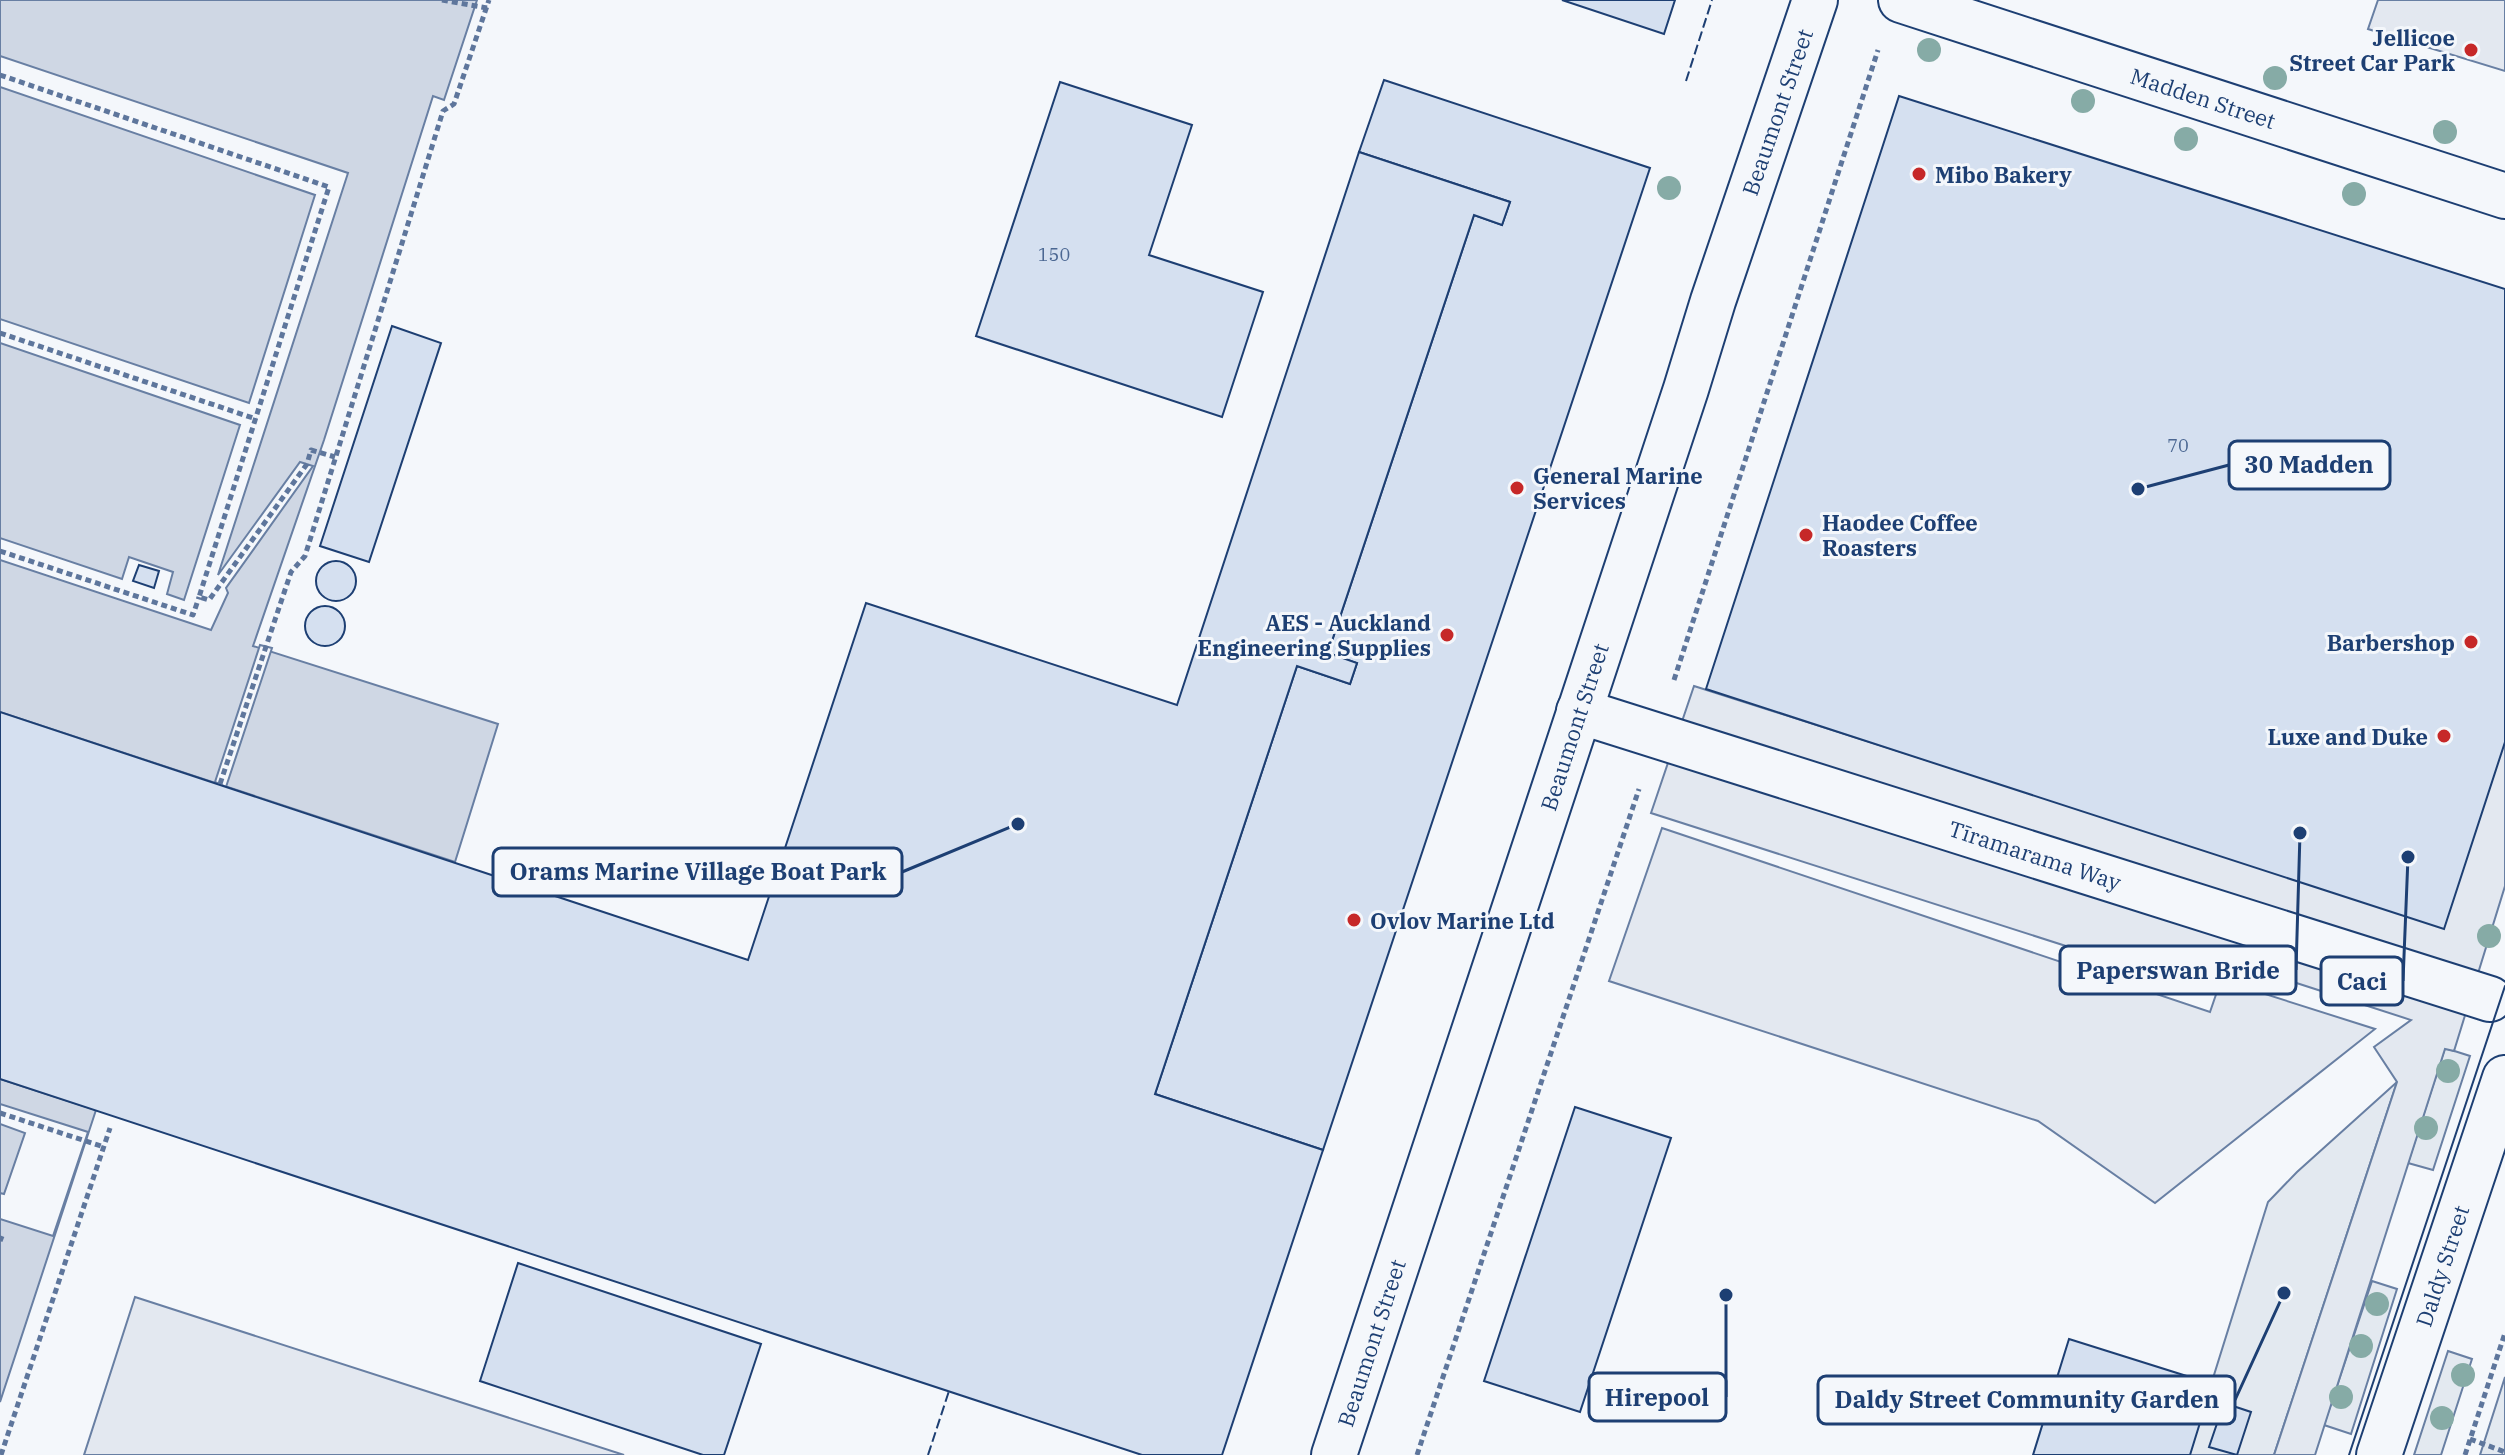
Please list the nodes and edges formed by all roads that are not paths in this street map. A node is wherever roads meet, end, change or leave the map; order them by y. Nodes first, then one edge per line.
1 (1815, 0) edge
2 (1901, 0) edge
3 (2505, 196) edge
4 (1579, 711) junction
5 (2490, 999) dead end
6 (2505, 1078) edge
7 (1334, 1455) edge
8 (2379, 1455) edge

1 - 4 street, Beaumont Street
2 - 3 street, Madden Street
4 - 5 street, Tīramarama Way
4 - 7 street, Beaumont Street
6 - 8 street, Daldy Street

